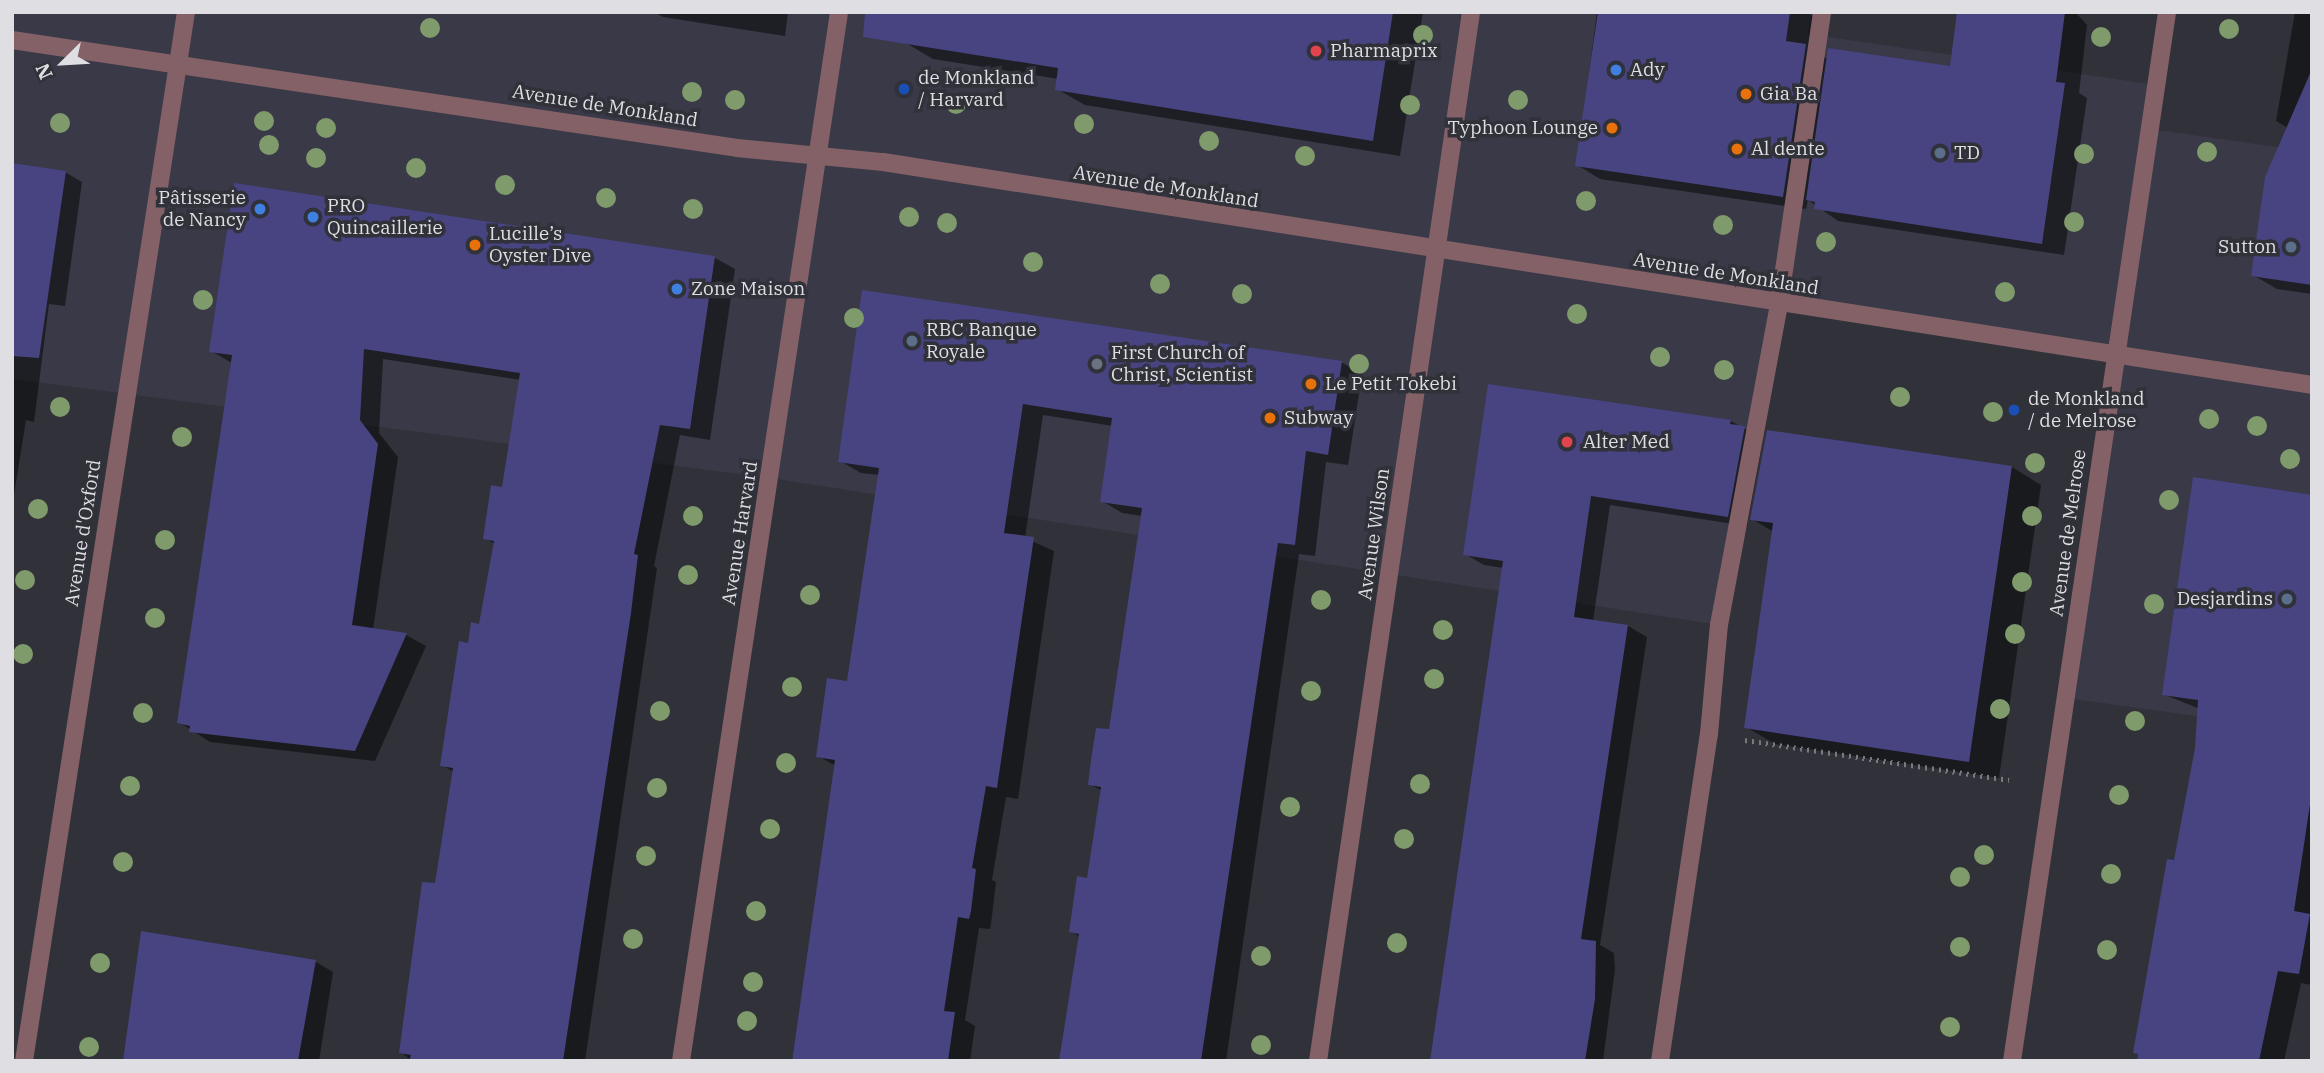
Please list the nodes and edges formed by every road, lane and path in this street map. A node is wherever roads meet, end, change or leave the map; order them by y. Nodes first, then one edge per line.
1 (186, 12) edge
2 (839, 12) edge
3 (1471, 12) edge
4 (1822, 12) edge
5 (2167, 12) edge
6 (12, 40) edge
7 (178, 62) junction
8 (819, 154) junction
9 (1438, 251) junction
10 (1779, 304) junction
11 (2115, 353) junction
12 (2312, 385) edge
13 (1709, 734) junction
14 (2009, 780) dead end
15 (24, 1061) edge
16 (681, 1061) edge
17 (1318, 1061) edge
18 (1660, 1061) edge
19 (2012, 1061) edge

1 - 7 street, Avenue d'Oxford
2 - 8 street, Avenue Harvard
3 - 9 street, Avenue Wilson
4 - 10 street
5 - 11 street, Avenue de Melrose
6 - 7 street, Avenue de Monkland
7 - 8 street, Avenue de Monkland
7 - 15 street, Avenue d'Oxford
8 - 9 street, Avenue de Monkland
8 - 16 street, Avenue Harvard
9 - 10 street, Avenue de Monkland
9 - 17 street, Avenue Wilson
10 - 11 street, Avenue de Monkland
10 - 13 street
11 - 12 street, Avenue de Monkland
11 - 19 street, Avenue de Melrose
13 - 14 path
13 - 18 street

